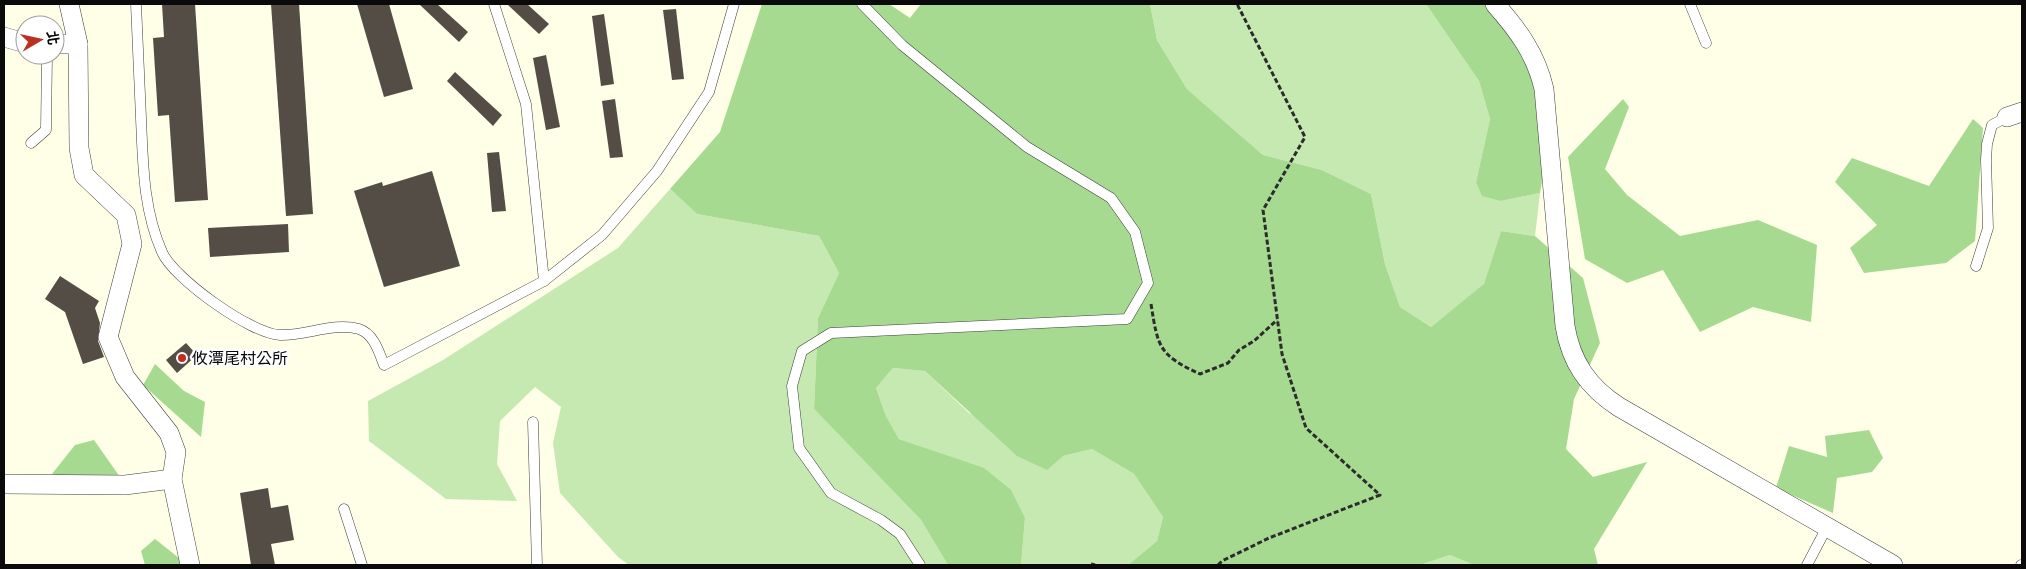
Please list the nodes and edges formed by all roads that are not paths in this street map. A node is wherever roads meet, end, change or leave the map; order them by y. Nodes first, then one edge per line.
1 (68, 4) edge
2 (136, 4) edge
3 (494, 4) edge
4 (734, 4) edge
5 (862, 4) edge
6 (1495, 4) edge
7 (1690, 4) edge
8 (1706, 43) dead end
9 (65, 44) edge
10 (78, 44) junction
11 (47, 65) edge
12 (2015, 115) edge
13 (31, 142) dead end
14 (1976, 266) dead end
15 (544, 281) junction
16 (533, 422) dead end
17 (172, 479) junction
18 (4, 484) edge
19 (344, 510) dead end
20 (1827, 527) junction
21 (190, 565) edge
22 (362, 565) edge
23 (537, 565) edge
24 (920, 565) edge
25 (1807, 565) edge
26 (1893, 565) edge

1 - 10 street
2 - 15 lane
3 - 15 lane
4 - 15 lane
5 - 24 lane
6 - 20 street
7 - 8 lane
9 - 10 street
10 - 17 street
11 - 13 lane
12 - 14 lane
16 - 23 lane
17 - 18 street
17 - 21 street
19 - 22 lane
20 - 25 lane
20 - 26 street

